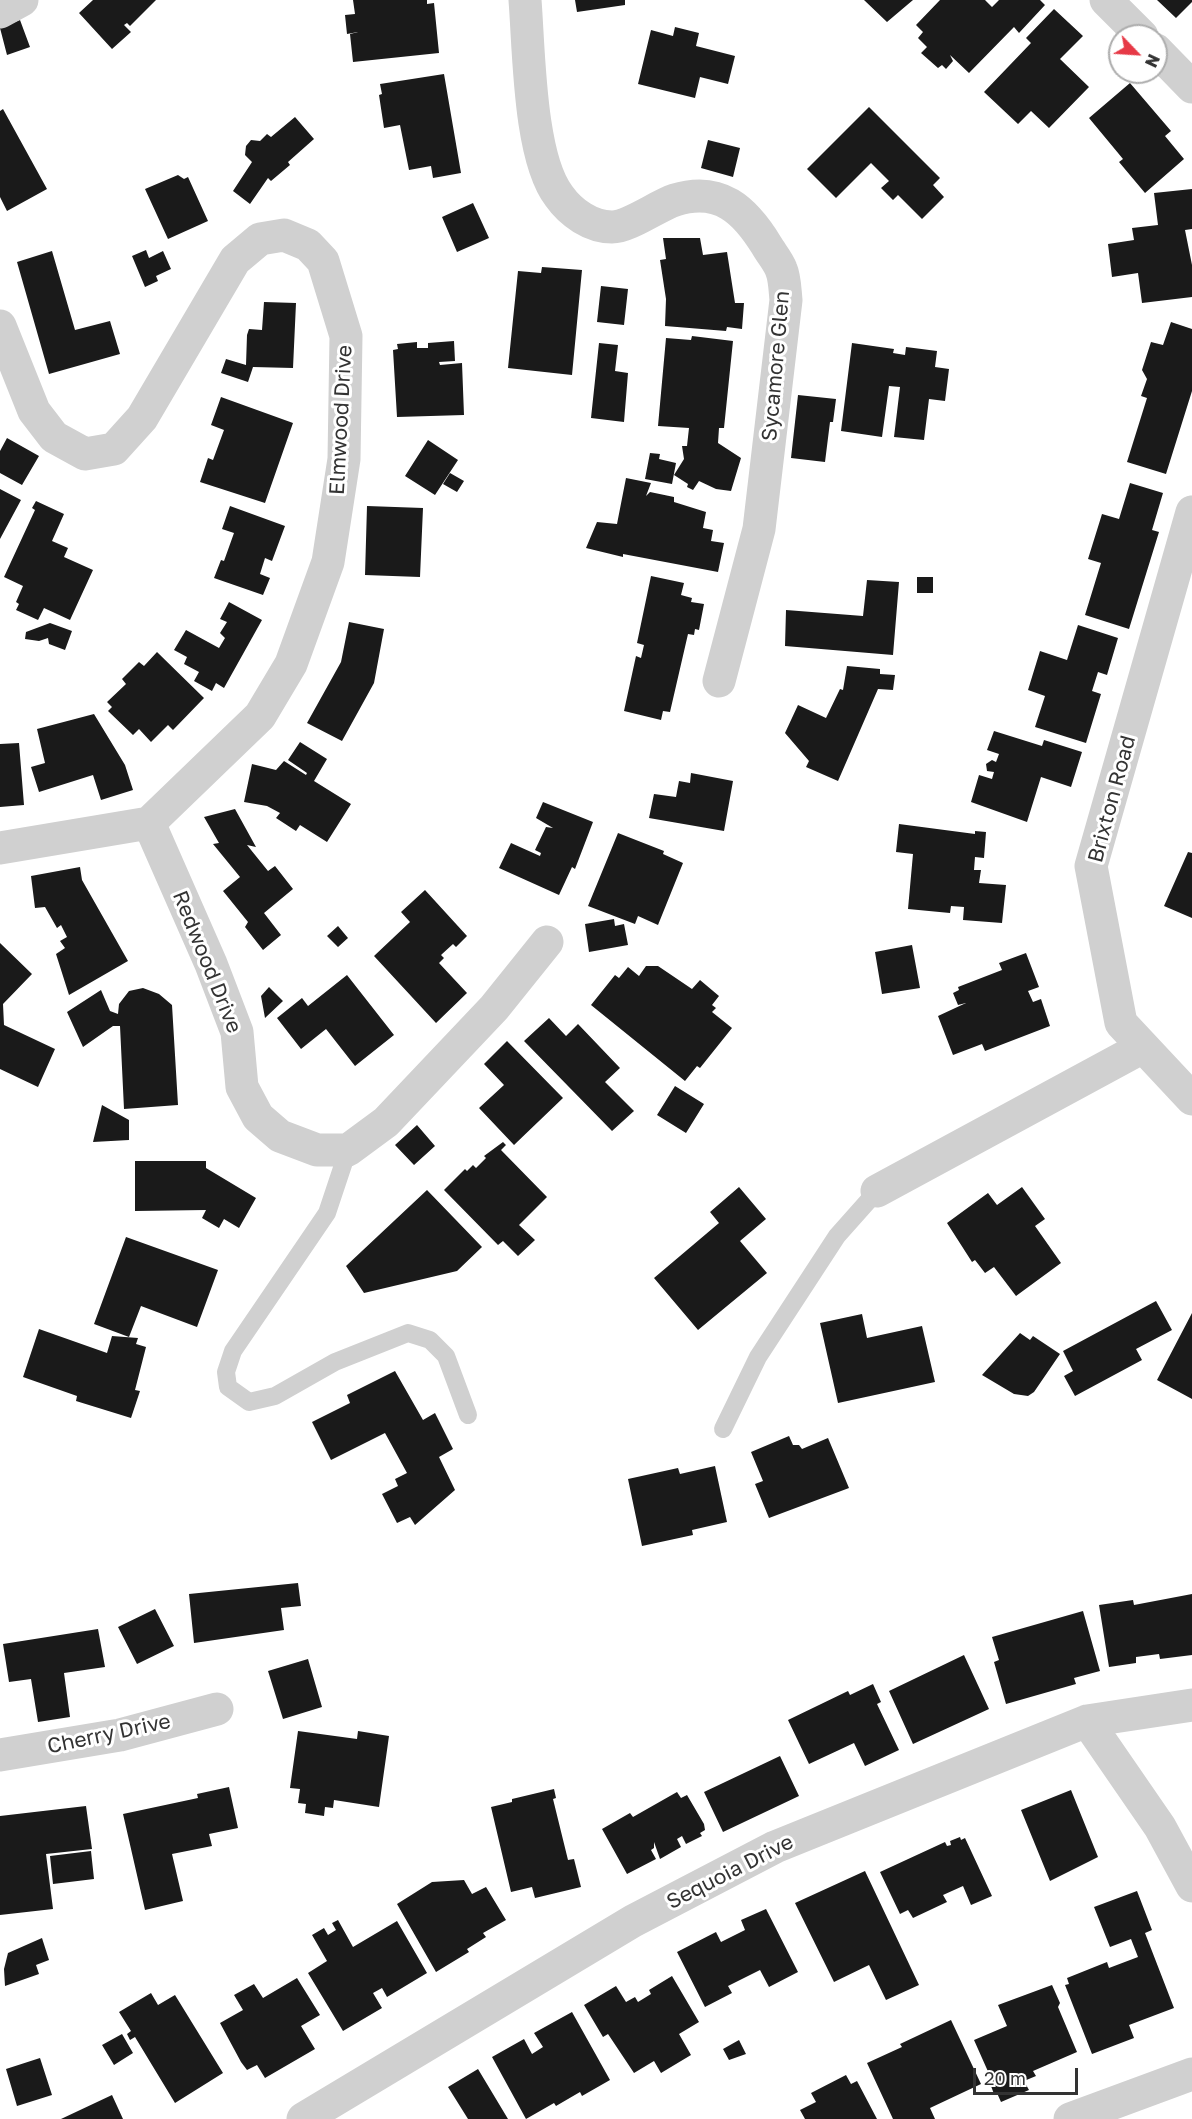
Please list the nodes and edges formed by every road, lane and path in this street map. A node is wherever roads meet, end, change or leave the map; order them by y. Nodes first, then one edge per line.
1 (22, 0) edge
2 (525, 0) edge
3 (1106, 0) edge
4 (0, 12) edge
5 (1130, 24) edge
6 (1168, 62) edge
7 (1192, 87) edge
8 (0, 326) edge
9 (1192, 512) edge
10 (719, 681) dead end
11 (149, 824) junction
12 (0, 848) edge
13 (547, 942) dead end
14 (1143, 1047) junction
15 (1192, 1099) edge
16 (348, 1150) junction
17 (876, 1191) joint
18 (468, 1415) dead end
19 (723, 1429) dead end
20 (1192, 1705) edge
21 (217, 1708) dead end
22 (1087, 1721) junction
23 (0, 1755) edge
24 (1192, 1886) edge
25 (1192, 2074) edge
26 (303, 2119) edge
27 (1071, 2119) edge

1 - 4 street
2 - 10 street, Sycamore Glen
3 - 5 street
6 - 7 street
8 - 11 street, Elmwood Drive
9 - 14 street, Brixton Road
11 - 12 street
11 - 16 street, Redwood Drive
13 - 16 street
14 - 15 street, Brixton Road
14 - 17 street
16 - 18 lane
17 - 19 lane
20 - 22 street, Sequoia Drive
21 - 23 street, Cherry Drive
22 - 24 street
22 - 26 street, Sequoia Drive
25 - 27 street

